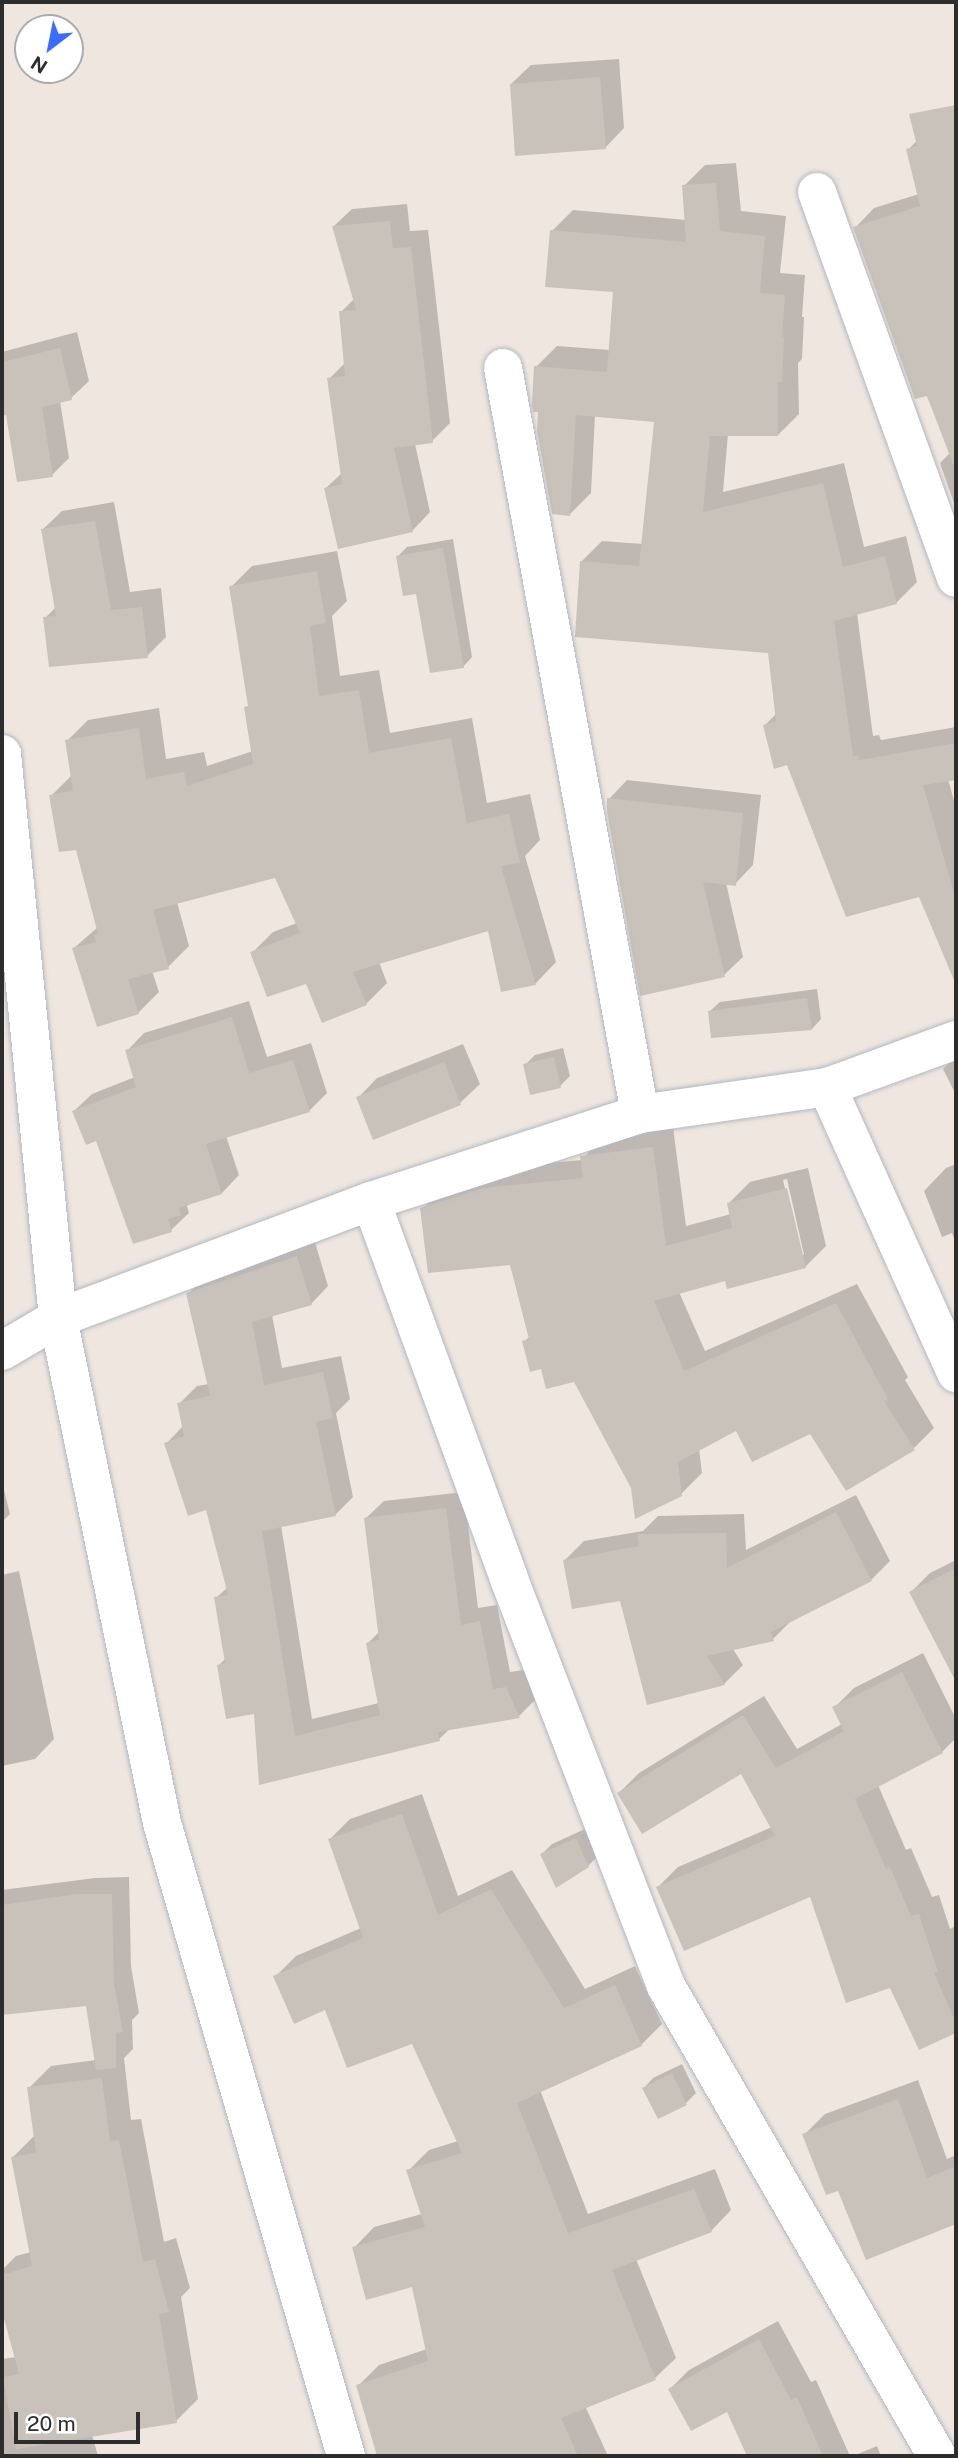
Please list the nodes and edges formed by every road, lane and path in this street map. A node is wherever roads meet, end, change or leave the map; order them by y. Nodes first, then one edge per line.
1 (817, 192) dead end
2 (503, 368) dead end
3 (956, 578) edge
4 (2, 754) edge
5 (956, 1040) edge
6 (827, 1087) junction
7 (640, 1114) junction
8 (371, 1201) junction
9 (58, 1318) junction
10 (2, 1351) edge
11 (956, 1373) edge
12 (346, 2456) edge
13 (937, 2456) edge

1 - 3 street
2 - 7 street
4 - 9 street
5 - 6 street
6 - 7 street
6 - 11 street
7 - 8 street
8 - 9 street
8 - 13 street
9 - 10 street
9 - 12 street

